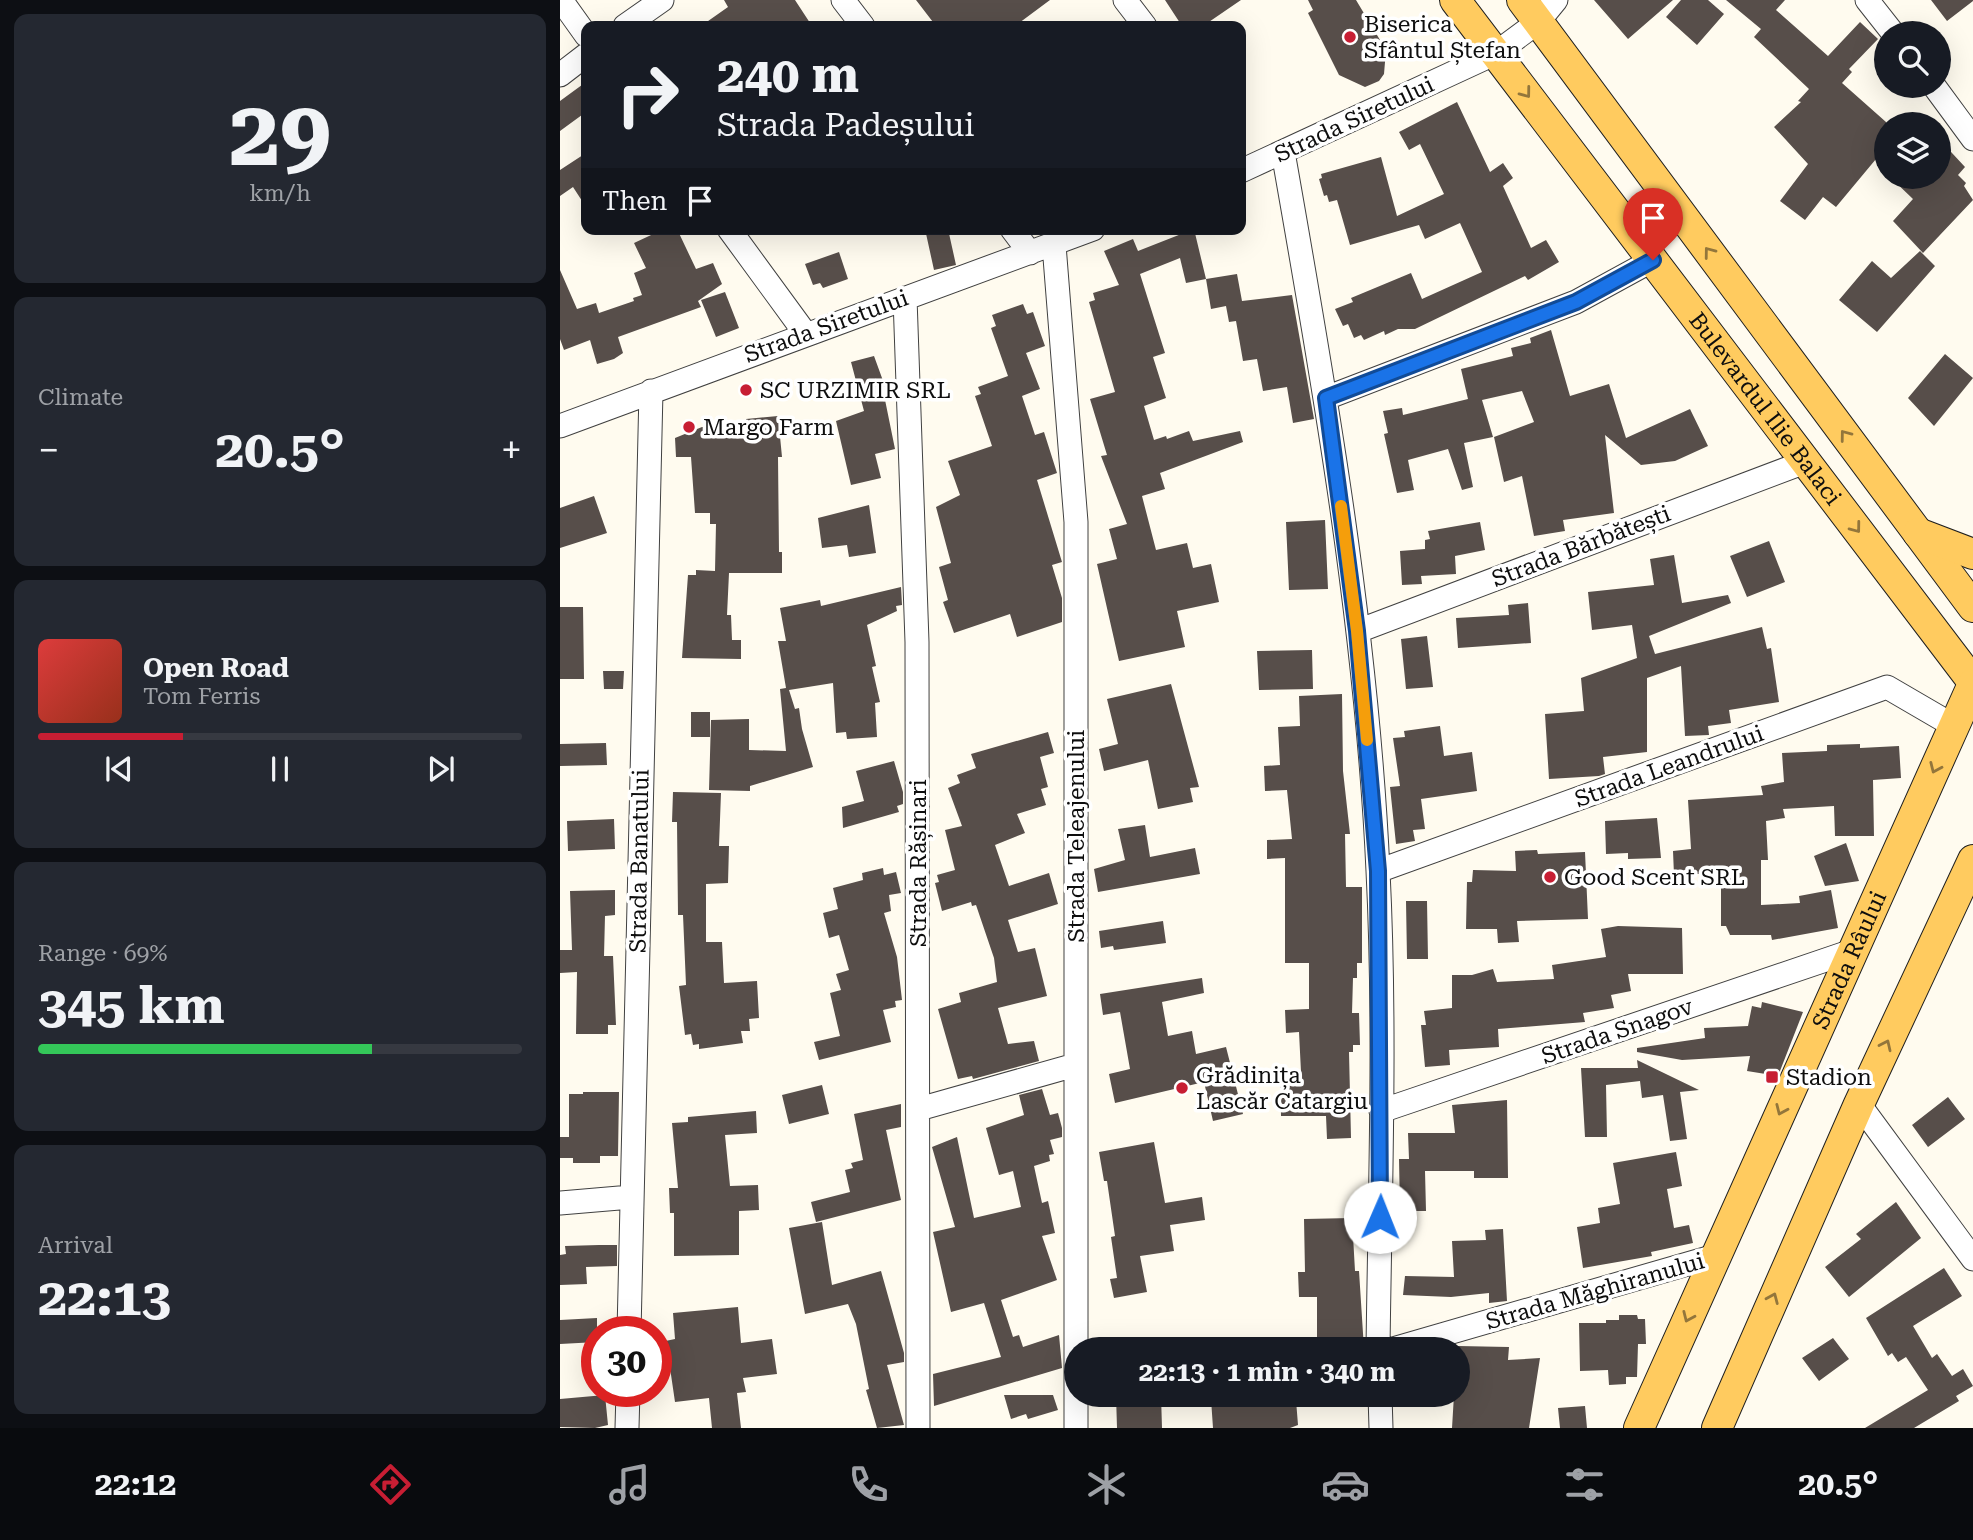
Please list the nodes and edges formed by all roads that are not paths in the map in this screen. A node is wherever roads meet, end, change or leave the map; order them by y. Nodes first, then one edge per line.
1 (561, 0) edge
2 (662, 0) edge
3 (844, 0) edge
4 (1125, 0) edge
5 (1455, 0) edge
6 (1867, 0) edge
7 (1539, 7) edge
8 (632, 21) edge
9 (859, 21) edge
10 (1142, 21) edge
11 (1884, 21) edge
12 (581, 28) edge
13 (1496, 53) junction
14 (581, 59) edge
15 (560, 75) edge
16 (1943, 98) edge
17 (1973, 139) edge
18 (1283, 152) junction
19 (1246, 162) edge
20 (733, 235) edge
21 (1017, 235) edge
22 (1078, 235) edge
23 (1054, 245) junction
24 (1030, 253) junction
25 (1653, 260) junction
26 (905, 298) junction
27 (805, 333) junction
28 (651, 391) junction
29 (1326, 398) junction
30 (560, 426) edge
31 (1805, 462) junction
32 (1918, 533) junction
33 (1973, 554) edge
34 (1973, 607) edge
35 (1357, 631) junction
36 (1973, 683) edge
37 (1954, 726) junction
38 (1973, 860) edge
39 (1378, 871) junction
40 (1852, 951) junction
41 (1075, 1065) junction
42 (1859, 1104) junction
43 (919, 1109) junction
44 (1381, 1111) junction
45 (631, 1197) junction
46 (560, 1203) edge
47 (1715, 1256) junction
48 (1973, 1259) edge
49 (629, 1316) edge
50 (1378, 1337) edge
51 (1435, 1337) edge
52 (628, 1407) edge
53 (1380, 1407) edge
54 (628, 1428) edge
55 (918, 1428) edge
56 (1076, 1428) edge
57 (1381, 1428) edge
58 (1639, 1428) edge
59 (1717, 1428) edge

1 - 12 street
2 - 8 street
3 - 9 street
4 - 10 street
5 - 13 main road, Bulevardul Ilie Balaci
6 - 11 street
7 - 13 street, Strada Siretului
32 -> 7 main road, Bulevardul Ilie Balaci
13 - 18 street, Strada Siretului
13 -> 25 main road, Bulevardul Ilie Balaci
14 - 15 street
16 - 17 street
18 - 19 street, Strada Siretului
18 - 29 street
20 - 27 street
21 - 24 street
22 - 23 street, Strada Siretului
23 - 24 street, Strada Siretului
23 - 41 street, Strada Teleajenului
24 - 26 street, Strada Siretului
25 - 29 street
25 - 31 main road, Bulevardul Ilie Balaci
26 - 27 street, Strada Siretului
26 - 43 street, Strada Rășinari
27 - 28 street, Strada Siretului
28 - 30 street, Strada Siretului
28 - 45 street, Strada Banatului
29 - 35 street
31 - 35 street, Strada Bărbătești
31 -> 36 main road, Bulevardul Ilie Balaci
32 - 33 main road
32 - 34 main road, Bulevardul Ilie Balaci
35 - 39 street
36 - 37 main road, Strada Râului
37 - 39 street, Strada Leandrului
37 -> 40 main road, Strada Râului
42 -> 38 main road
39 - 44 street
40 - 44 street, Strada Snagov
40 -> 47 main road, Strada Râului
41 - 43 street
41 - 56 street, Strada Teleajenului
42 - 48 street
59 -> 42 main road
43 - 55 street, Strada Rășinari
44 - 50 street
45 - 46 street
45 - 49 street, Strada Banatului
47 - 51 street, Strada Măghiranului
47 -> 58 main road, Strada Râului
52 - 54 street
53 - 57 street

